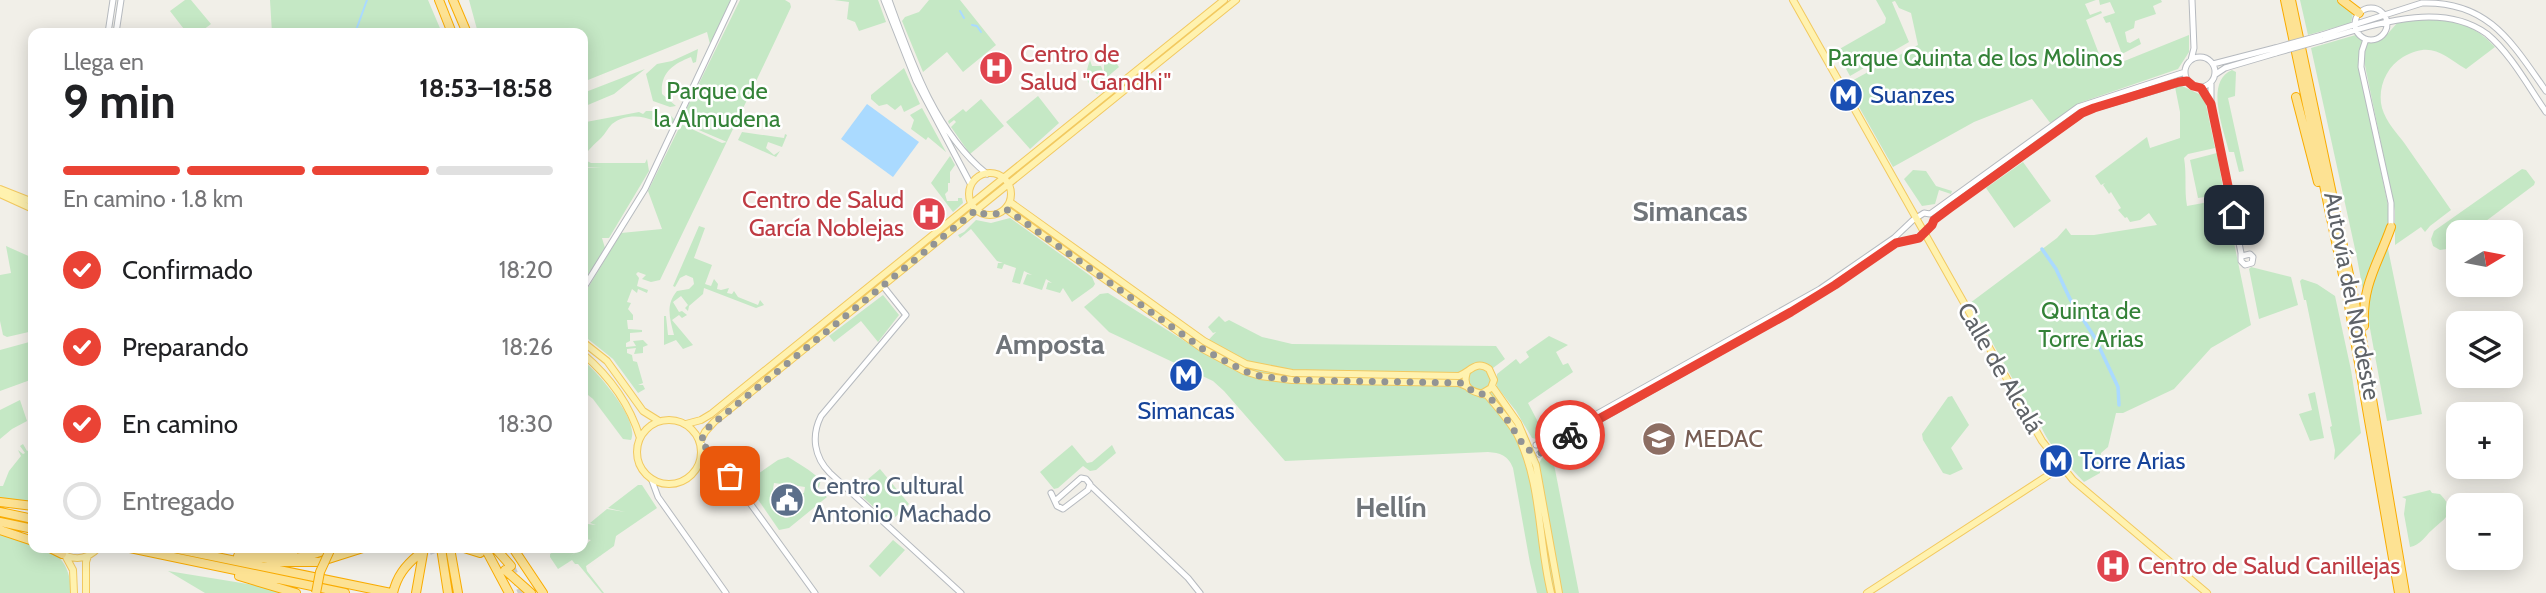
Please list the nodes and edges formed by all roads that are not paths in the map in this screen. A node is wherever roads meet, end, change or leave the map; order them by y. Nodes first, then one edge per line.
1 (439, 0) edge
2 (451, 0) edge
3 (734, 0) edge
4 (886, 0) edge
5 (1224, 0) edge
6 (1236, 0) edge
7 (1791, 0) edge
8 (2192, 0) edge
9 (2284, 0) edge
10 (2291, 0) edge
11 (2342, 0) edge
12 (118, 1) edge
13 (2359, 13) junction
14 (2386, 19) junction
15 (110, 28) edge
16 (116, 28) edge
17 (450, 28) edge
18 (460, 28) edge
19 (465, 28) edge
20 (2356, 28) junction
21 (2366, 39) junction
22 (2194, 48) junction
23 (2275, 51) junction
24 (2201, 57) junction
25 (2191, 60) junction
26 (2213, 64) junction
27 (1135, 71) junction
28 (1146, 72) junction
29 (2185, 72) junction
30 (2216, 74) junction
31 (2187, 81) junction
32 (2211, 84) junction
33 (2201, 88) junction
34 (2546, 91) edge
35 (2296, 97) dead end
36 (2211, 104) junction
37 (2082, 109) junction
38 (2546, 111) edge
39 (1069, 130) junction
40 (987, 174) junction
41 (1003, 178) junction
42 (1009, 184) junction
43 (971, 186) junction
44 (0, 188) edge
45 (0, 194) edge
46 (28, 200) edge
47 (972, 203) junction
48 (1008, 205) junction
49 (1949, 205) junction
50 (28, 207) edge
51 (976, 210) junction
52 (1930, 214) junction
53 (1915, 219) junction
54 (1934, 220) junction
55 (2391, 227) joint
56 (1906, 228) junction
57 (1924, 233) junction
58 (1911, 239) junction
59 (914, 250) junction
60 (2245, 255) dead end
61 (2343, 272) junction
62 (588, 281) edge
63 (1102, 282) junction
64 (883, 286) junction
65 (1144, 298) junction
66 (588, 346) edge
67 (588, 359) edge
68 (1467, 372) junction
69 (1466, 386) junction
70 (1492, 386) junction
71 (1481, 394) junction
72 (2373, 399) junction
73 (659, 421) junction
74 (686, 424) junction
75 (1518, 436) junction
76 (640, 438) junction
77 (1527, 441) junction
78 (700, 443) junction
79 (1536, 446) junction
80 (1535, 453) junction
81 (1530, 467) junction
82 (2062, 468) junction
83 (2391, 470) dead end
84 (651, 478) junction
85 (1089, 488) junction
86 (0, 502) edge
87 (28, 505) edge
88 (0, 512) edge
89 (1991, 514) junction
90 (28, 518) edge
91 (0, 522) edge
92 (28, 527) edge
93 (0, 530) edge
94 (28, 539) edge
95 (60, 553) edge
96 (63, 553) edge
97 (92, 553) edge
98 (145, 553) edge
99 (153, 553) edge
100 (197, 553) edge
101 (218, 553) edge
102 (264, 553) edge
103 (307, 553) edge
104 (316, 553) edge
105 (328, 553) edge
106 (348, 553) edge
107 (424, 553) edge
108 (442, 553) edge
109 (451, 553) edge
110 (484, 553) edge
111 (498, 553) edge
112 (516, 553) edge
113 (229, 555) junction
114 (418, 555) dead end
115 (88, 556) junction
116 (242, 577) junction
117 (416, 591) edge
118 (448, 591) edge
119 (458, 591) edge
120 (74, 593) edge
121 (86, 593) edge
122 (296, 593) edge
123 (305, 593) edge
124 (317, 593) edge
125 (345, 593) edge
126 (392, 593) edge
127 (509, 593) edge
128 (531, 593) edge
129 (543, 593) edge
130 (726, 593) edge
131 (815, 593) edge
132 (961, 593) edge
133 (1200, 593) edge
134 (1551, 593) edge
135 (1559, 593) edge
136 (1867, 593) edge
137 (1872, 593) edge
138 (2207, 593) edge
139 (2399, 593) edge
140 (2405, 593) edge

1 - 17 highway
2 - 18 highway
2 - 19 highway
3 - 62 main road
4 - 40 main road
4 - 43 main road
5 - 27 main road
6 - 28 main road
7 - 53 main road, Calle de Alcalá
8 - 22 main road
9 - 61 highway, Autovía del Nordeste
10 - 72 highway, Autovía del Nordeste
11 - 13 highway
12 - 15 main road
12 - 16 main road
13 - 14 main road
13 - 20 main road
14 - 20 main road
14 - 21 main road
14 - 34 main road
14 - 38 main road
20 - 21 main road
20 - 23 main road, bridge
21 - 55 main road
22 - 24 main road
22 - 25 main road
23 - 26 main road
23 - 30 main road
24 - 25 main road
24 - 26 main road
25 - 29 main road
26 - 30 main road
27 - 28 main road
27 - 39 main road
28 - 39 main road
29 - 31 main road
29 - 37 main road
30 - 32 main road
31 - 33 main road
31 - 37 main road
32 - 33 main road
32 - 36 main road
33 - 36 main road
35 - 61 highway
36 - 60 main road
37 - 49 main road
39 - 41 main road
39 - 42 main road
40 - 41 main road
40 - 43 main road
41 - 42 main road
41 - 47 main road
42 - 48 main road
42 - 51 main road
43 - 47 main road
44 - 46 main road
45 - 50 main road
47 - 51 main road
47 - 59 main road
48 - 51 main road
48 - 63 main road
48 - 65 main road
49 - 52 main road
49 - 54 main road
51 - 64 main road
52 - 53 main road
52 - 54 main road
53 - 56 main road
53 - 57 main road, Calle de Alcalá
54 - 57 main road
55 - 72 highway
56 - 58 main road
56 - 79 main road
57 - 58 main road
57 - 82 main road, Calle de Alcalá
58 - 80 main road
59 - 64 main road
59 - 74 main road
61 - 139 highway, Autovía del Nordeste
63 - 65 main road
63 - 69 main road
64 - 78 main road
64 - 132 main road
65 - 68 main road
66 - 73 main road
67 - 76 main road
68 - 69 main road
68 - 70 main road
69 - 71 main road
70 - 71 main road
70 - 77 main road
71 - 75 main road
72 - 83 highway
72 - 140 highway, Autovía del Nordeste
73 - 74 main road
73 - 76 main road
74 - 78 main road
75 - 80 main road
75 - 81 main road
76 - 84 main road
77 - 79 main road
77 - 80 main road
78 - 84 main road
78 - 131 main road
79 - 80 main road
80 - 81 main road
80 - 135 main road
81 - 134 main road
82 - 89 main road
82 - 138 main road, Calle de Alcalá
84 - 130 main road
85 - 85 main road
85 - 133 main road
86 - 87 highway
88 - 90 highway
89 - 136 main road
89 - 137 main road
91 - 92 highway
93 - 94 highway
95 - 120 main road
96 - 115 main road
97 - 115 main road
98 - 116 highway
99 - 125 highway
100 - 126 highway
101 - 113 highway
102 - 103 highway
104 - 113 highway
105 - 124 highway, bridge
106 - 113 highway
107 - 117 highway
108 - 118 highway
109 - 119 highway
110 - 127 highway
111 - 128 highway
112 - 129 highway
114 - 126 highway
115 - 121 main road
116 - 122 highway
116 - 123 highway

